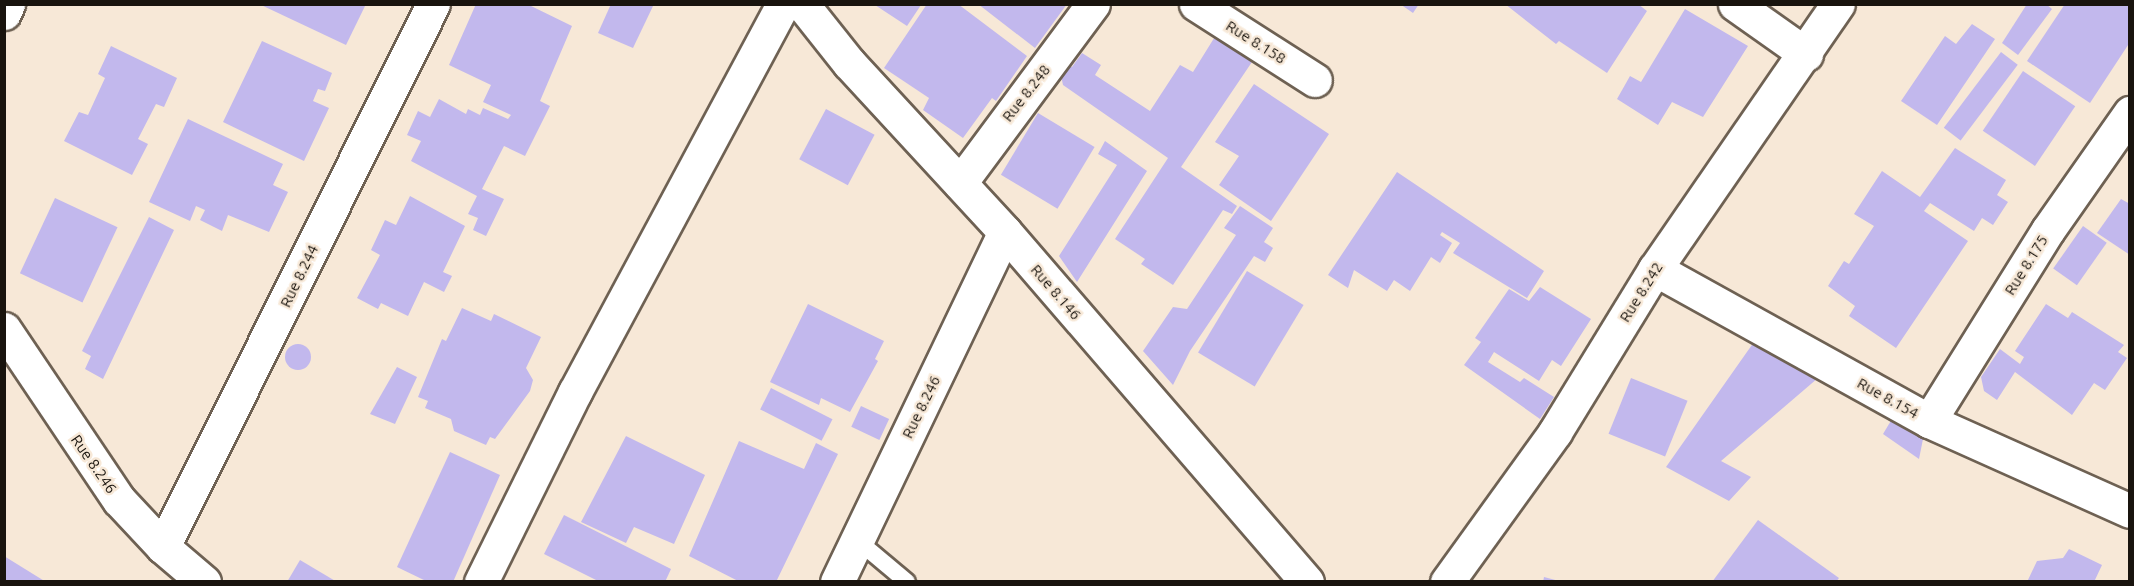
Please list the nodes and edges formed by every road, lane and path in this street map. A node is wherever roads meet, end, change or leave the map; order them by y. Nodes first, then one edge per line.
1 (8, 4) edge
2 (433, 4) edge
3 (783, 4) edge
4 (802, 4) edge
5 (1093, 4) edge
6 (1196, 4) edge
7 (1735, 4) edge
8 (1838, 4) edge
9 (4, 13) edge
10 (1806, 54) junction
11 (1315, 80) dead end
12 (2130, 113) edge
13 (960, 183) junction
14 (1005, 232) junction
15 (1655, 269) junction
16 (4, 329) edge
17 (1929, 421) junction
18 (2130, 511) edge
19 (857, 540) junction
20 (163, 547) junction
21 (204, 582) edge
22 (481, 582) edge
23 (837, 582) edge
24 (907, 582) edge
25 (1308, 582) edge
26 (1448, 582) edge

1 - 9 street
2 - 20 street, Rue 8.244
3 - 22 street
4 - 13 street, Rue 8.146
5 - 13 street, Rue 8.248
6 - 11 street, Rue 8.158
7 - 10 street
8 - 10 street, Rue 8.242
10 - 15 street, Rue 8.242
12 - 17 street, Rue 8.175
13 - 14 street, Rue 8.146
14 - 19 street, Rue 8.246
14 - 25 street, Rue 8.146
15 - 17 street, Rue 8.154
15 - 26 street, Rue 8.242
16 - 20 street, Rue 8.246
17 - 18 street, Rue 8.154
19 - 23 street, Rue 8.246
19 - 24 lane
20 - 21 street, Rue 8.246

